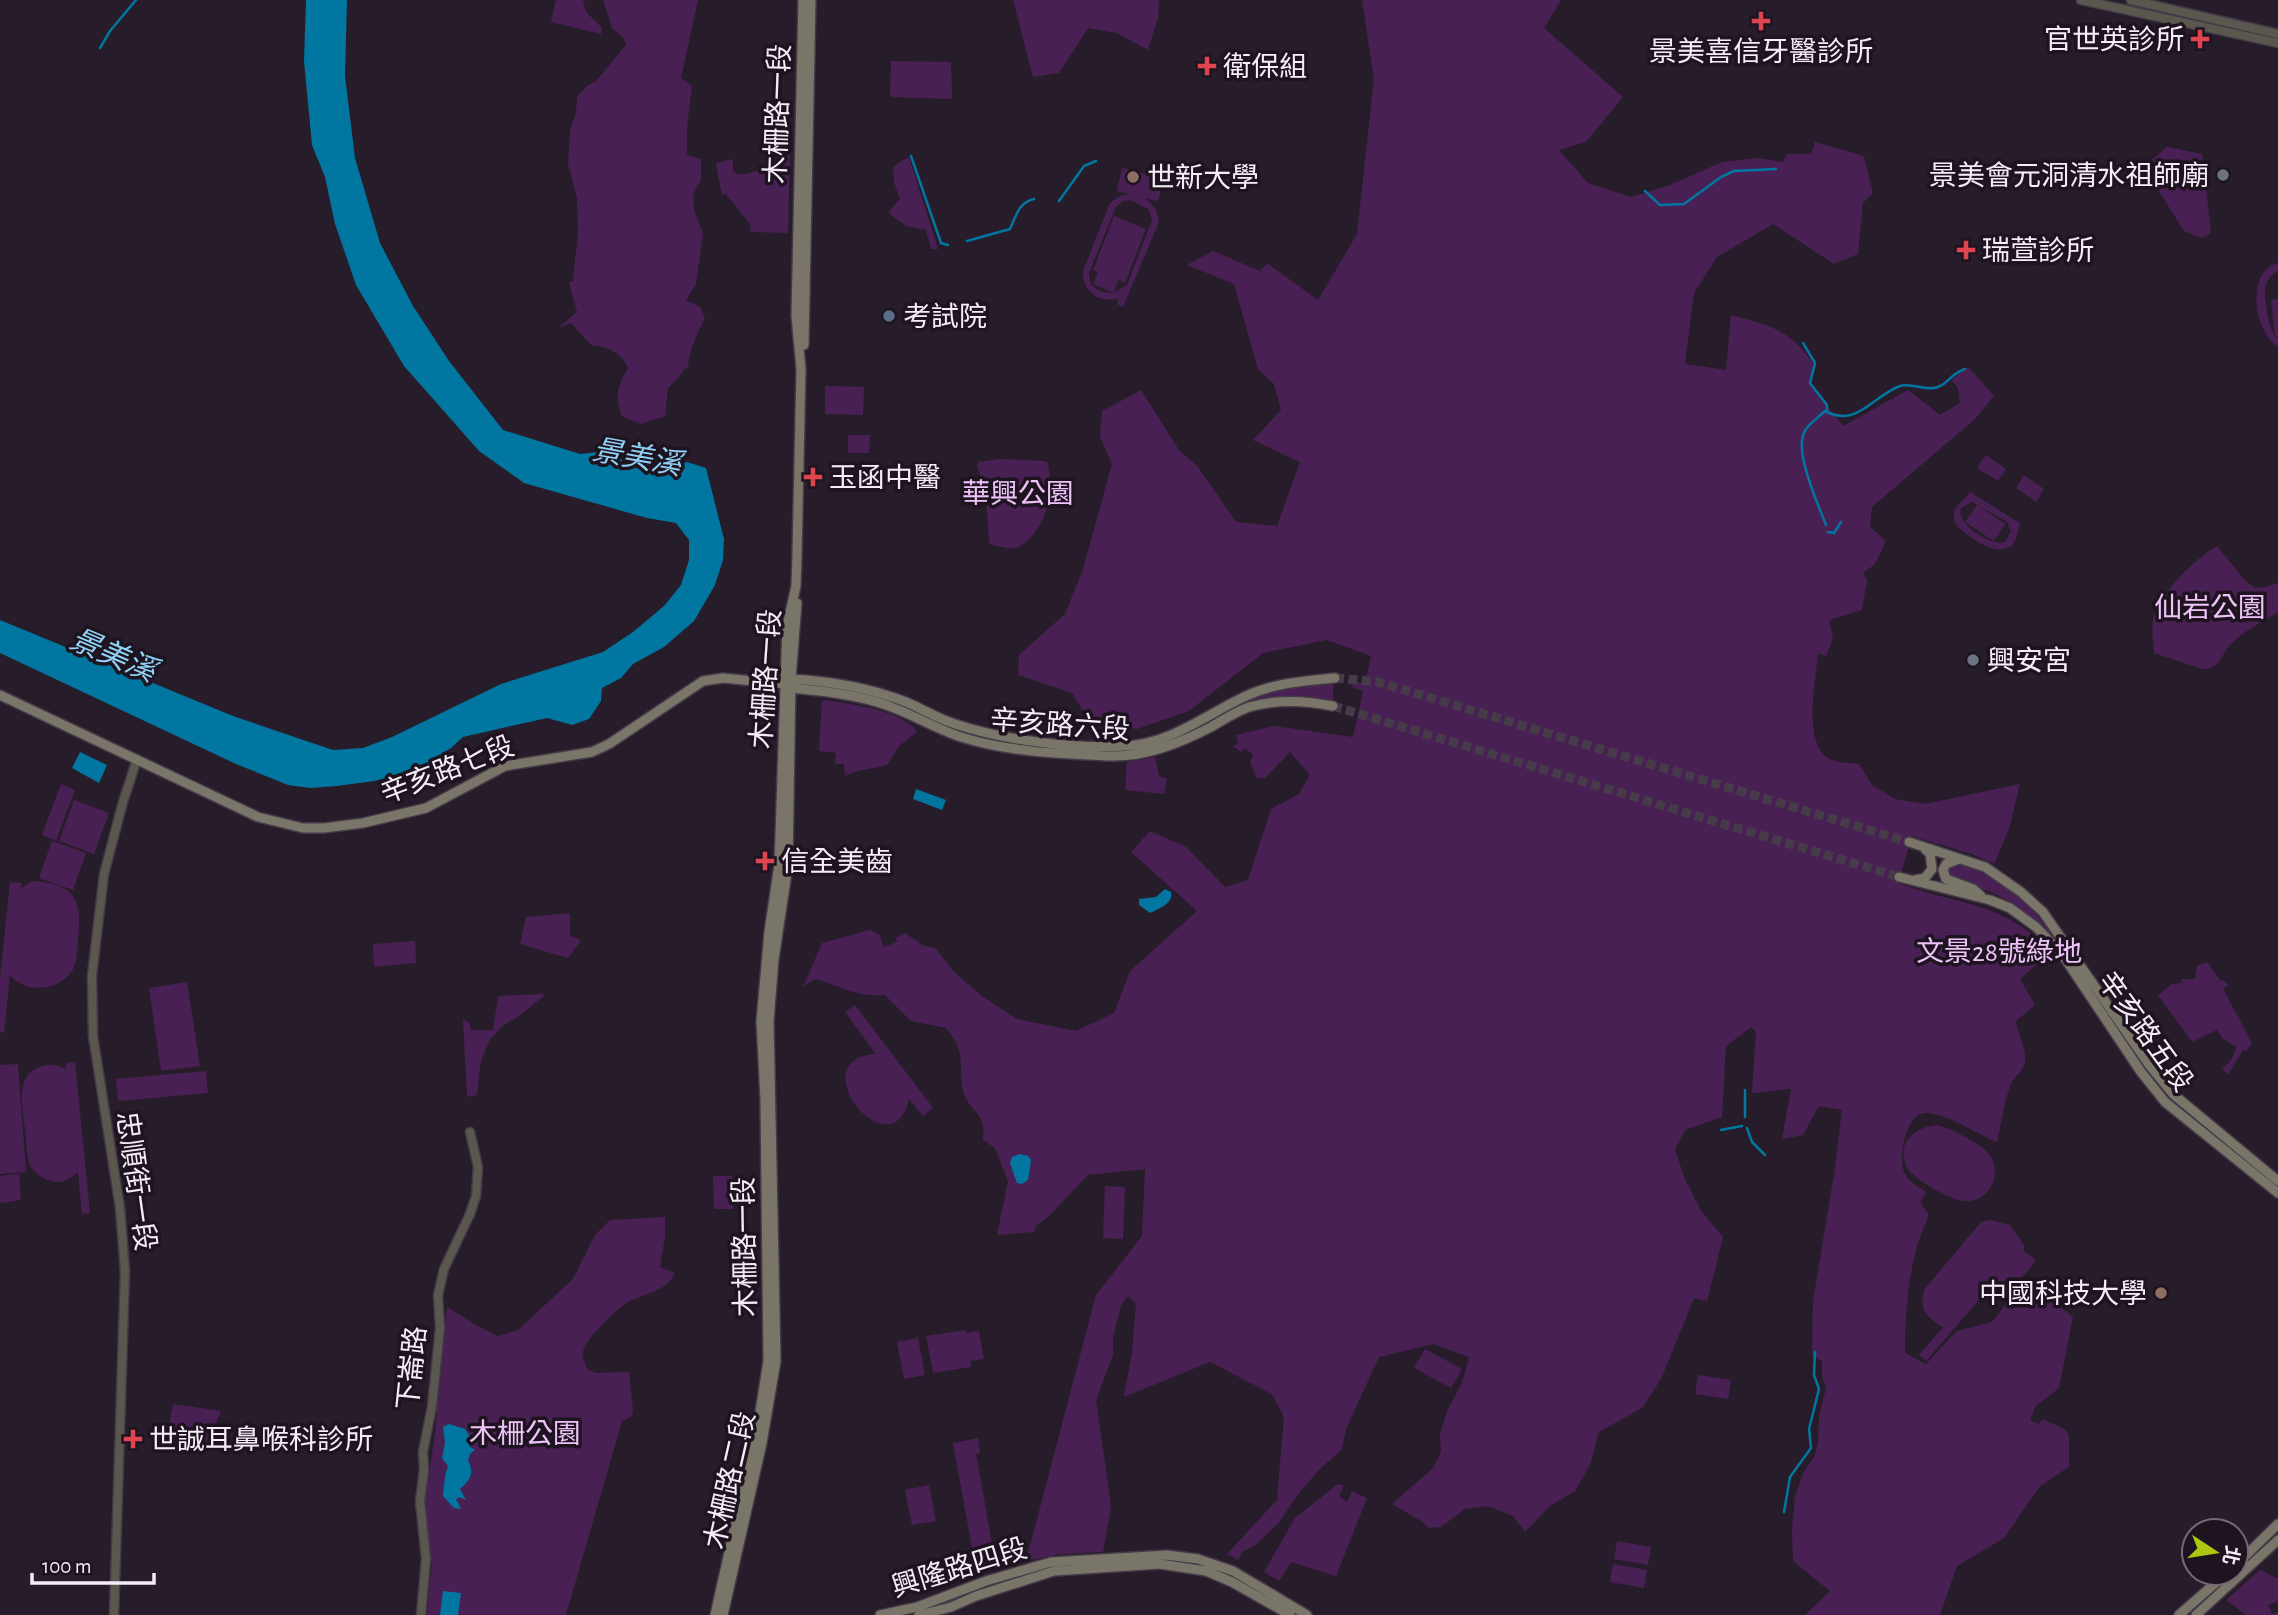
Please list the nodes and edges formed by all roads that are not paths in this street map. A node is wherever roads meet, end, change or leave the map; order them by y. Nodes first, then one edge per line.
1 (803, 0) edge
2 (811, 0) edge
3 (2081, 0) edge
4 (2131, 0) edge
5 (2278, 34) edge
6 (2278, 43) edge
7 (1335, 678) tunnel mouth
8 (789, 684) junction
9 (0, 695) edge
10 (1333, 706) tunnel mouth
11 (136, 759) junction
12 (1909, 842) tunnel mouth
13 (1922, 846) junction
14 (1967, 860) junction
15 (1899, 877) tunnel mouth
16 (1913, 880) junction
17 (1984, 898) junction
18 (470, 1132) dead end
19 (2278, 1181) edge
20 (2278, 1193) edge
21 (777, 1355) joint
22 (768, 1361) joint
23 (2278, 1524) edge
24 (2278, 1540) edge
25 (2250, 1551) edge
26 (1053, 1567) junction
27 (2211, 1587) edge
28 (114, 1615) edge
29 (421, 1615) edge
30 (715, 1615) edge
31 (723, 1615) edge
32 (880, 1615) edge
33 (919, 1615) edge
34 (1290, 1615) edge
35 (1307, 1615) edge
36 (2179, 1615) edge
37 (2196, 1615) edge

1 - 8 main road, 木柵路一段
2 - 8 main road, 木柵路一段
3 - 6 street
4 - 5 street
7 - 8 main road, 辛亥路六段
8 - 10 main road, 辛亥路六段
8 - 11 main road, 辛亥路七段
8 - 21 main road, 木柵路一段
8 - 22 main road, 木柵路一段
9 - 11 main road, 辛亥路七段
11 - 28 street, 忠順街一段
12 - 13 main road, 辛亥路五段
13 - 14 main road, 辛亥路五段
13 - 16 main road
14 - 17 main road
14 - 19 main road, 辛亥路五段
15 - 16 main road, 辛亥路五段
16 - 17 main road, 辛亥路五段
17 - 20 main road, 辛亥路五段
18 - 29 street, 下崙路
21 - 31 main road, 木柵路二段
22 - 30 main road, 木柵路二段
23 - 25 main road
24 - 37 main road
26 - 32 main road, 興隆路四段
26 - 33 main road, 興隆路四段
26 - 34 main road
26 - 35 main road
27 - 36 main road

